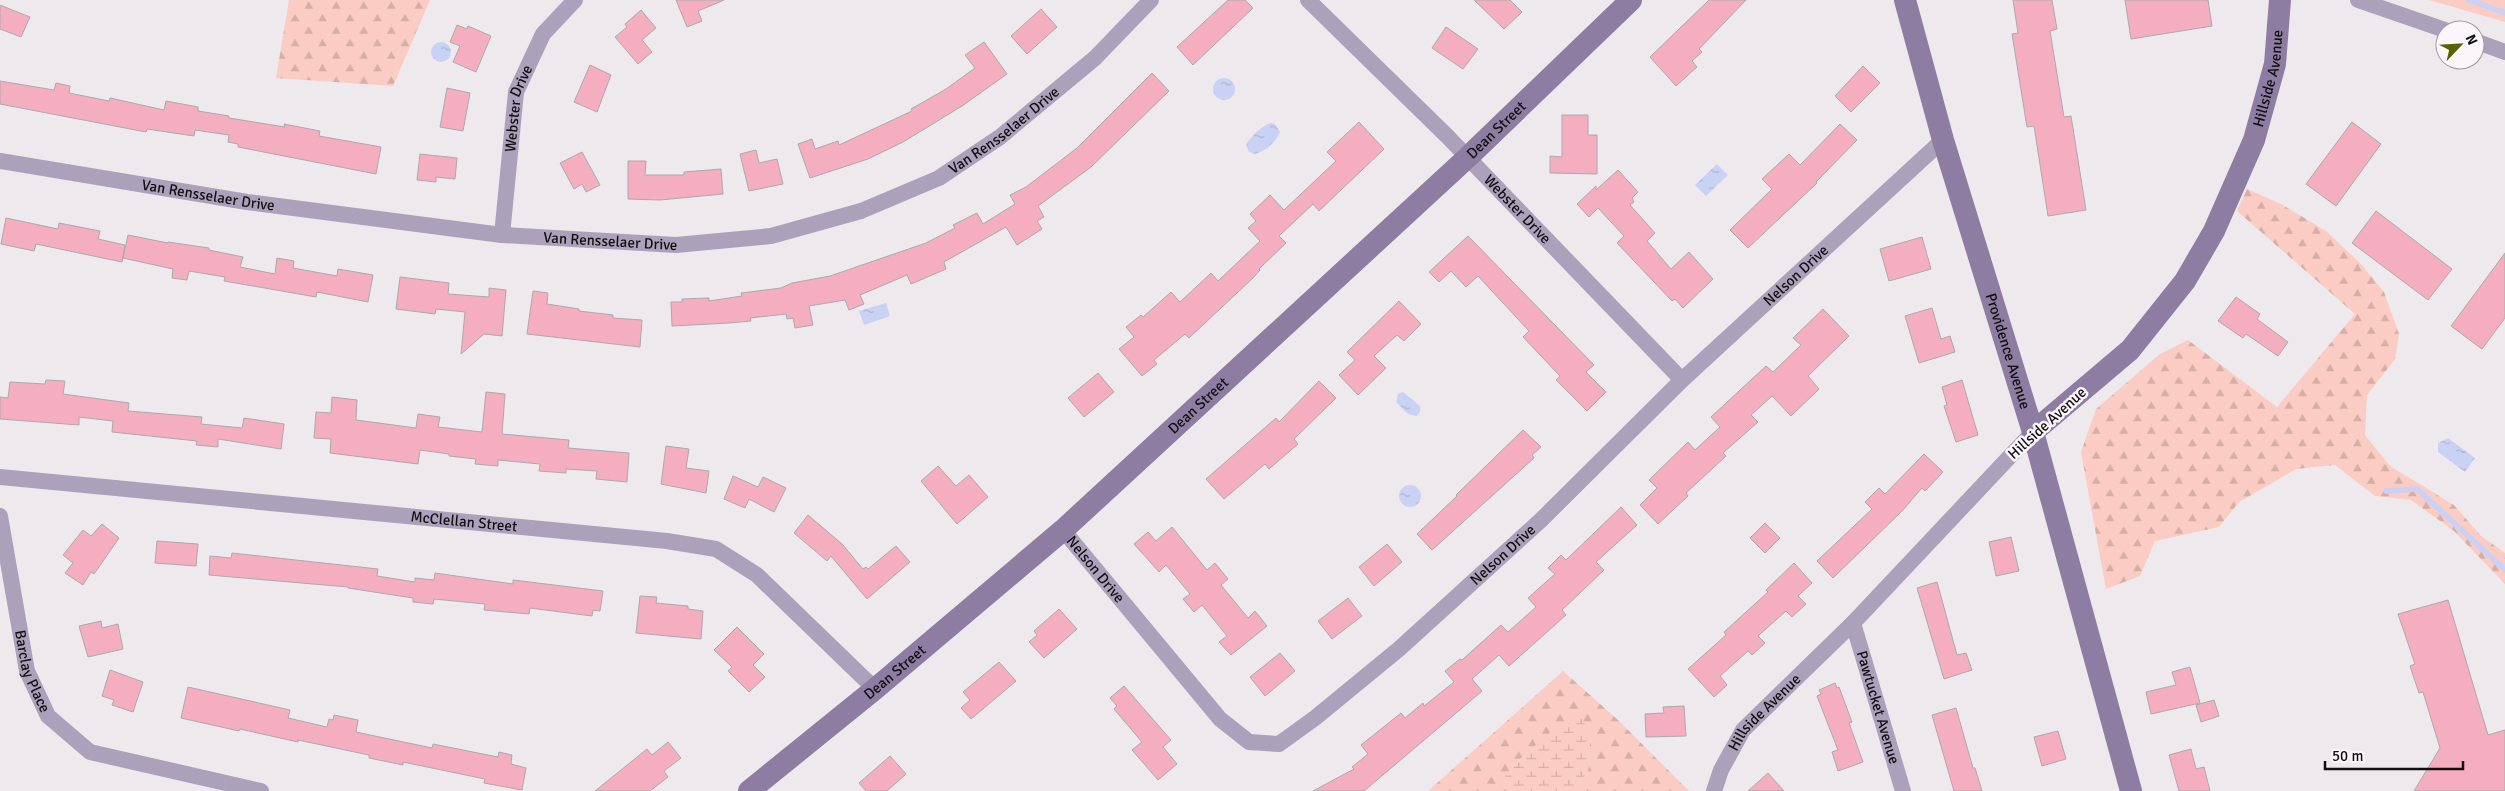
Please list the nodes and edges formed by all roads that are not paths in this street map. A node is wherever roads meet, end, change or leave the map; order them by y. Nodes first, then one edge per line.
1 (575, 0) edge
2 (1151, 0) edge
3 (1308, 0) edge
4 (1631, 0) edge
5 (1905, 0) edge
6 (2280, 0) edge
7 (2358, 0) edge
8 (2435, 27) edge
9 (2485, 45) edge
10 (2505, 52) edge
11 (1943, 140) junction
12 (1468, 157) junction
13 (0, 161) edge
14 (502, 236) junction
15 (1682, 380) junction
16 (2033, 432) junction
17 (0, 477) edge
18 (0, 516) edge
19 (1063, 530) junction
20 (1853, 623) junction
21 (875, 689) junction
22 (261, 791) edge
23 (749, 791) edge
24 (1714, 791) edge
25 (1903, 791) edge
26 (2130, 791) edge

1 - 14 street, Webster Drive
2 - 14 street, Van Rensselaer Drive
3 - 12 street, Webster Drive
4 - 12 street, Dean Street
5 - 11 street, Providence Avenue
6 - 16 street, Hillside Avenue
7 - 8 street
9 - 10 street
11 - 15 street, Nelson Drive
11 - 16 street, Providence Avenue
12 - 15 street, Webster Drive
12 - 19 street, Dean Street
13 - 14 street, Van Rensselaer Drive
15 - 19 street, Nelson Drive
16 - 20 street, Hillside Avenue
16 - 26 street, Providence Avenue
17 - 21 street, McClellan Street
18 - 22 street, Barclay Place
19 - 21 street, Dean Street
20 - 24 street, Hillside Avenue
20 - 25 street, Pawtucket Avenue
21 - 23 street, Dean Street

